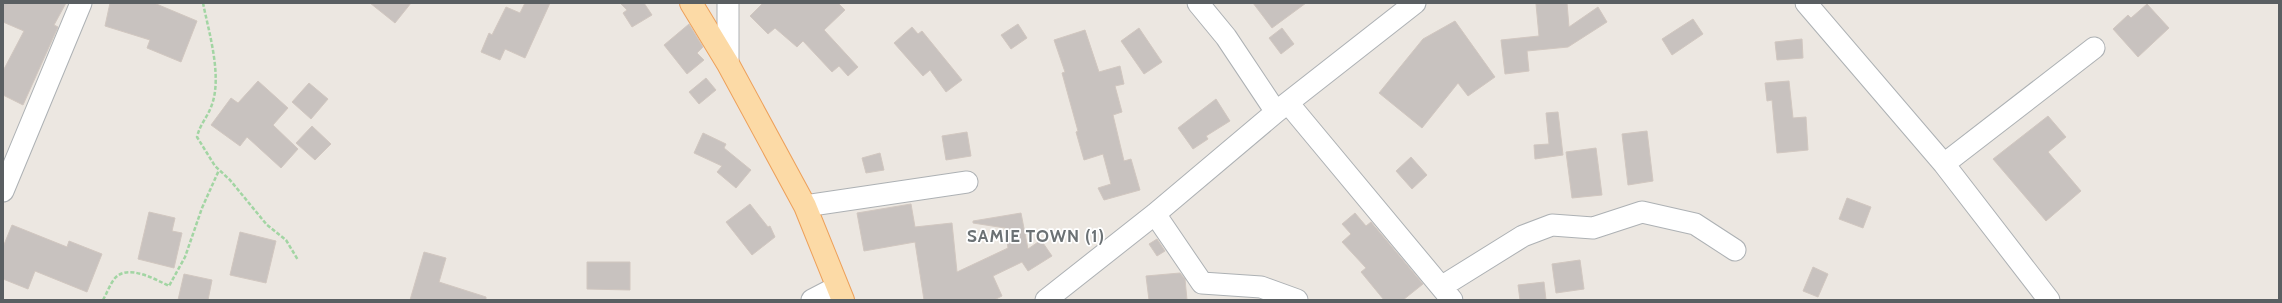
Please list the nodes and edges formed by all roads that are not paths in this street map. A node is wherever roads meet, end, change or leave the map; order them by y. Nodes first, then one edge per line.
1 (81, 3) edge
2 (691, 3) edge
3 (728, 3) edge
4 (1198, 3) edge
5 (1415, 3) edge
6 (1806, 3) edge
7 (2094, 48) dead end
8 (728, 64) junction
9 (1282, 107) junction
10 (1944, 164) junction
11 (967, 182) dead end
12 (3, 190) edge
13 (806, 206) junction
14 (1155, 214) junction
15 (1735, 250) dead end
16 (1446, 293) edge
17 (840, 294) edge
18 (812, 300) edge
19 (1046, 300) edge
20 (1297, 300) edge
21 (2049, 300) edge

1 - 12 street
2 - 8 main road
3 - 8 street
4 - 9 street
5 - 9 street
6 - 10 street
7 - 10 street
8 - 13 main road
9 - 14 street
9 - 16 street
10 - 21 street
11 - 13 street
13 - 17 main road
14 - 19 street
14 - 20 street
15 - 16 street
17 - 18 street

